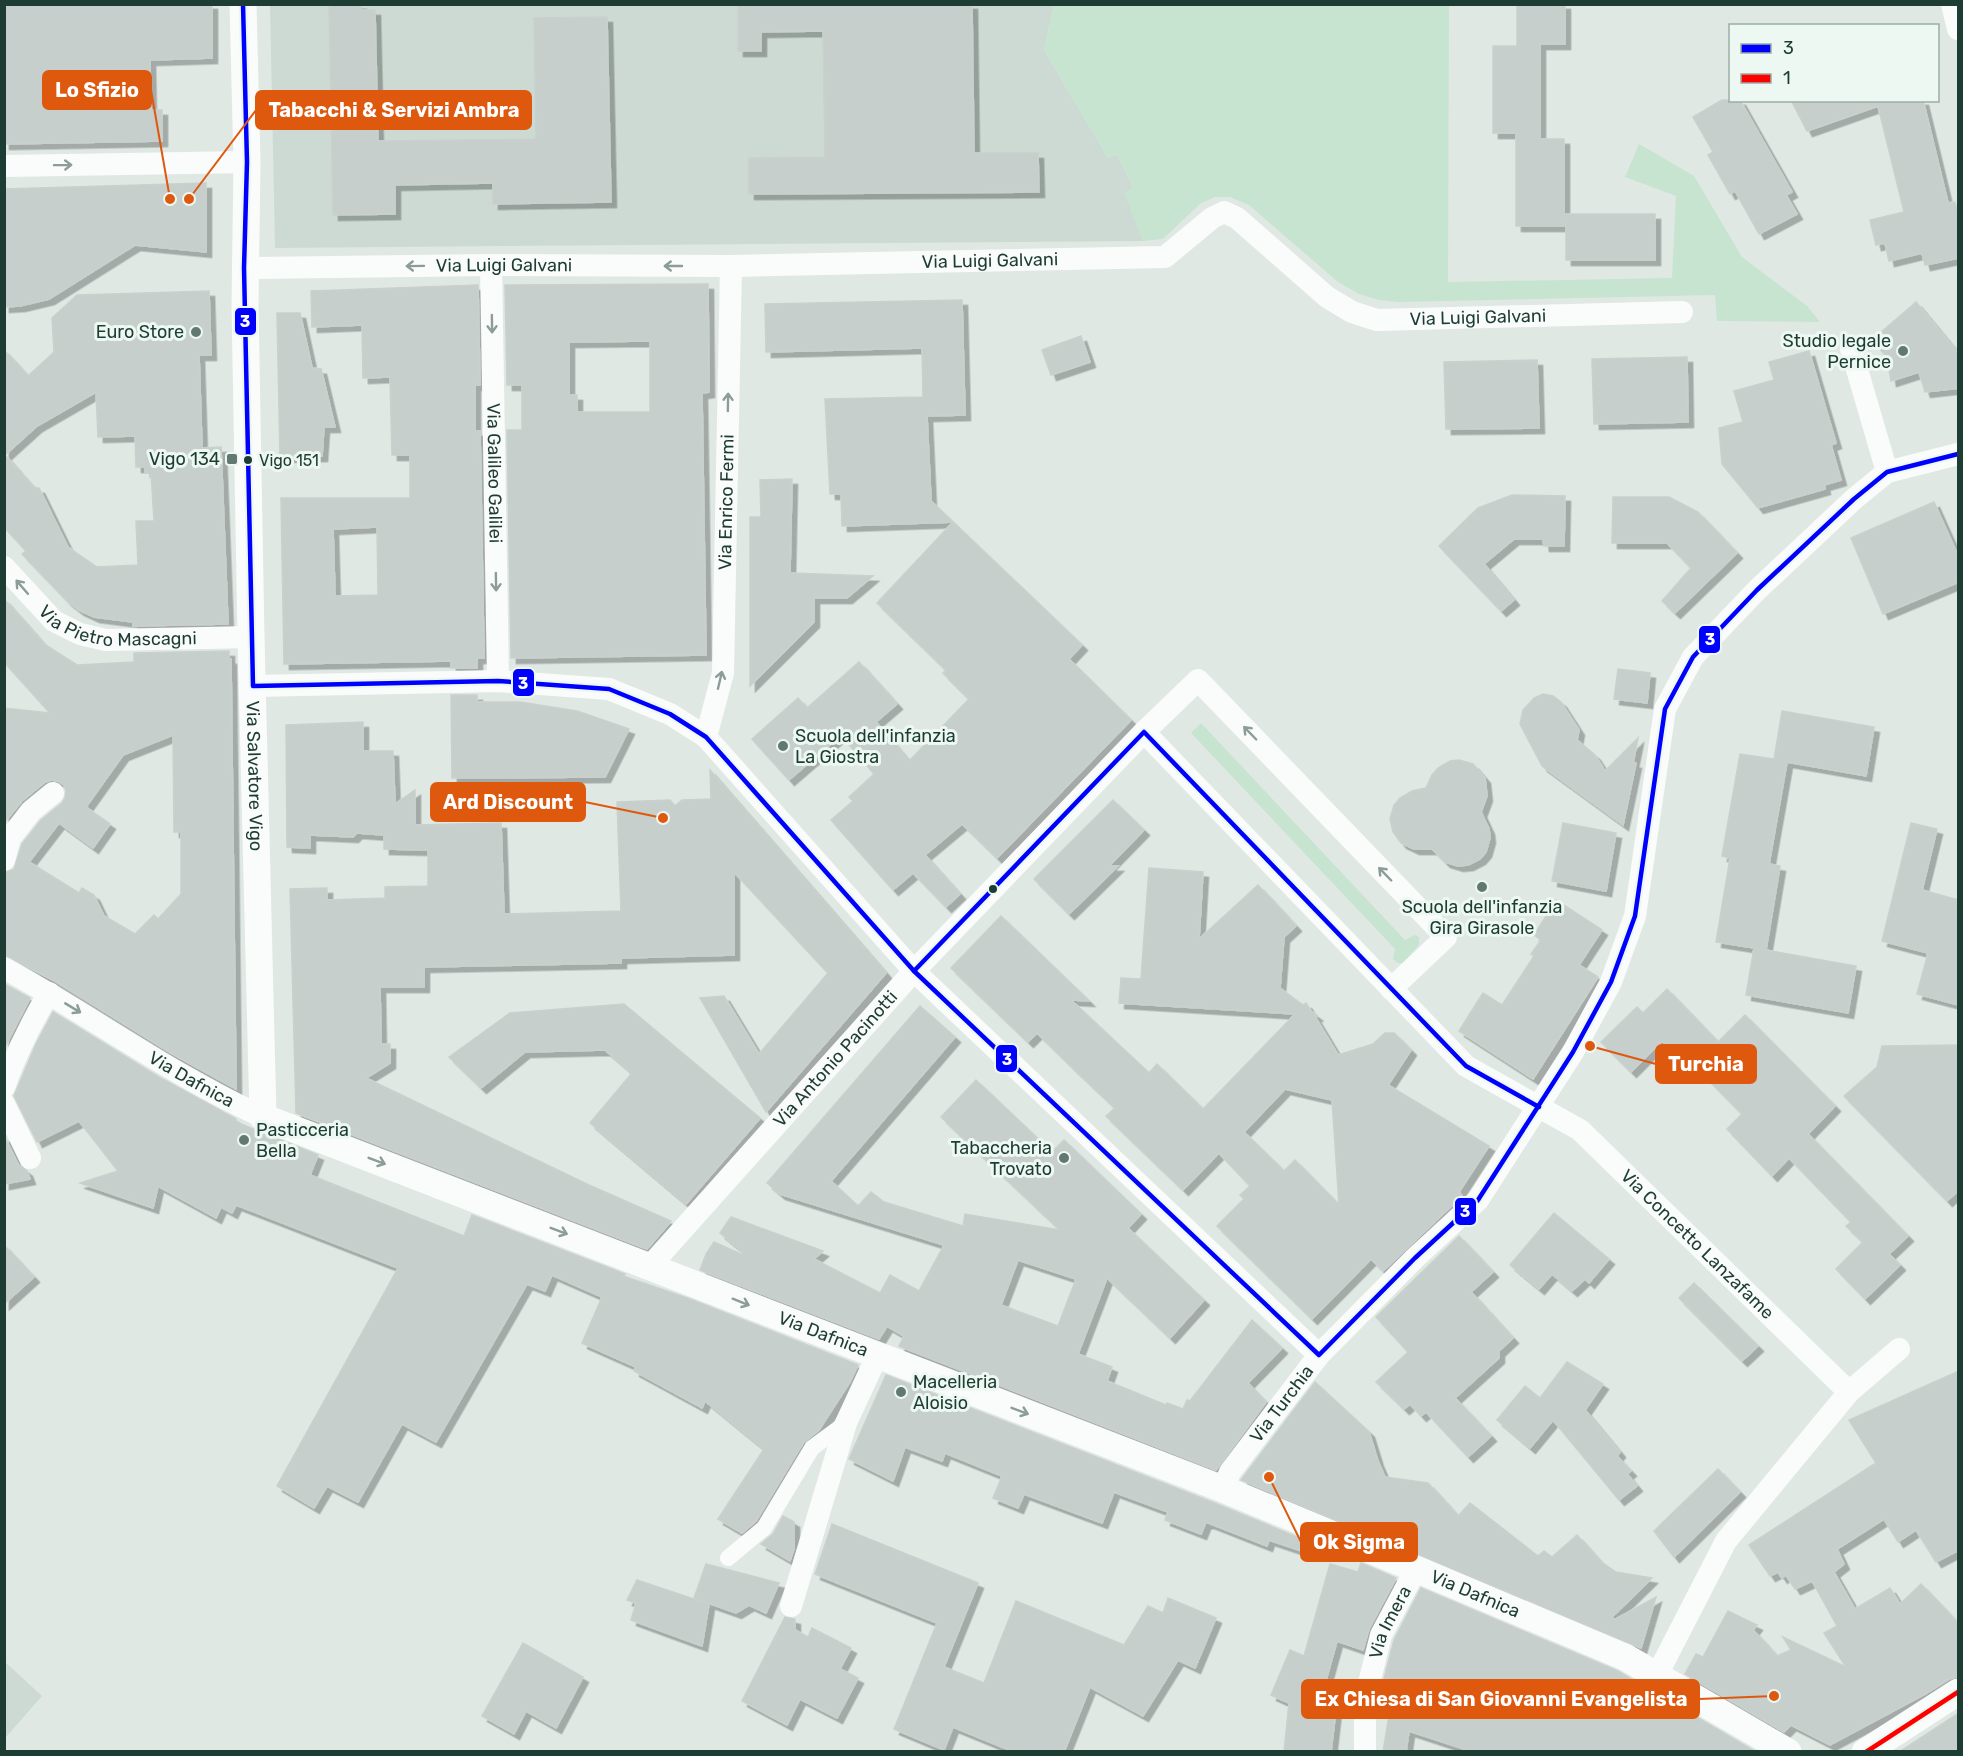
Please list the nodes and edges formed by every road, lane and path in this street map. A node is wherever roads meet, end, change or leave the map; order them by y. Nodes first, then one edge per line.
1 (243, 4) edge
2 (247, 162) junction
3 (4, 166) edge
4 (491, 265) junction
5 (731, 266) junction
6 (244, 268) junction
7 (1682, 312) dead end
8 (1851, 349) dead end
9 (1959, 454) edge
10 (1887, 472) junction
11 (4, 567) edge
12 (251, 637) junction
13 (498, 681) junction
14 (253, 686) junction
15 (1144, 732) junction
16 (706, 737) junction
17 (53, 793) dead end
18 (4, 860) edge
19 (4, 968) edge
20 (914, 971) junction
21 (1392, 989) junction
22 (49, 993) junction
23 (4, 1087) edge
24 (4, 1104) edge
25 (1539, 1107) junction
26 (264, 1118) junction
27 (30, 1158) dead end
28 (650, 1266) junction
29 (1899, 1349) dead end
30 (1318, 1355) junction
31 (877, 1356) junction
32 (1849, 1392) junction
33 (846, 1424) junction
34 (1223, 1489) junction
35 (728, 1558) dead end
36 (1416, 1569) junction
37 (790, 1606) dead end
38 (1657, 1675) junction
39 (1959, 1692) edge
40 (1365, 1752) edge
41 (1788, 1752) edge
42 (1864, 1752) edge

1 - 2 street, Via Salvatore Vigo
3 -> 2 street
2 - 6 street, Via Salvatore Vigo
5 -> 4 street, Via Luigi Galvani
4 -> 6 street, Via Luigi Galvani
4 -> 13 street, Via Galileo Galilei
5 - 7 street, Via Luigi Galvani
16 -> 5 street, Via Enrico Fermi
6 - 12 street, Via Salvatore Vigo
8 - 10 street
9 - 10 street, Via Turchia
10 - 25 street, Via Turchia
12 -> 11 street, Via Pietro Mascagni
12 - 14 street, Via Salvatore Vigo
13 - 14 street
13 - 16 street
14 - 26 street, Via Salvatore Vigo
15 - 20 street, Via Antonio Pacinotti
15 - 21 street
21 -> 15 street, Via Antonio Pacinotti
16 - 20 street
17 - 18 street
19 - 22 street, Via Dafnica
20 - 28 street, Via Antonio Pacinotti
20 - 30 street
21 - 25 street
22 - 23 street
22 -> 26 street, Via Dafnica
24 - 27 street
25 - 30 street, Via Turchia
25 - 32 street, Via Concetto Lanzafame
26 -> 28 street, Via Dafnica
28 -> 31 street, Via Dafnica
29 - 32 street
30 - 34 street, Via Turchia
31 - 33 street
31 -> 34 street, Via Dafnica
32 - 38 street
33 - 35 street
33 - 37 street
34 - 36 street, Via Dafnica
36 - 38 street, Via Dafnica
36 - 40 street, Via Imera
38 - 41 street, Via Dafnica
39 - 42 street

